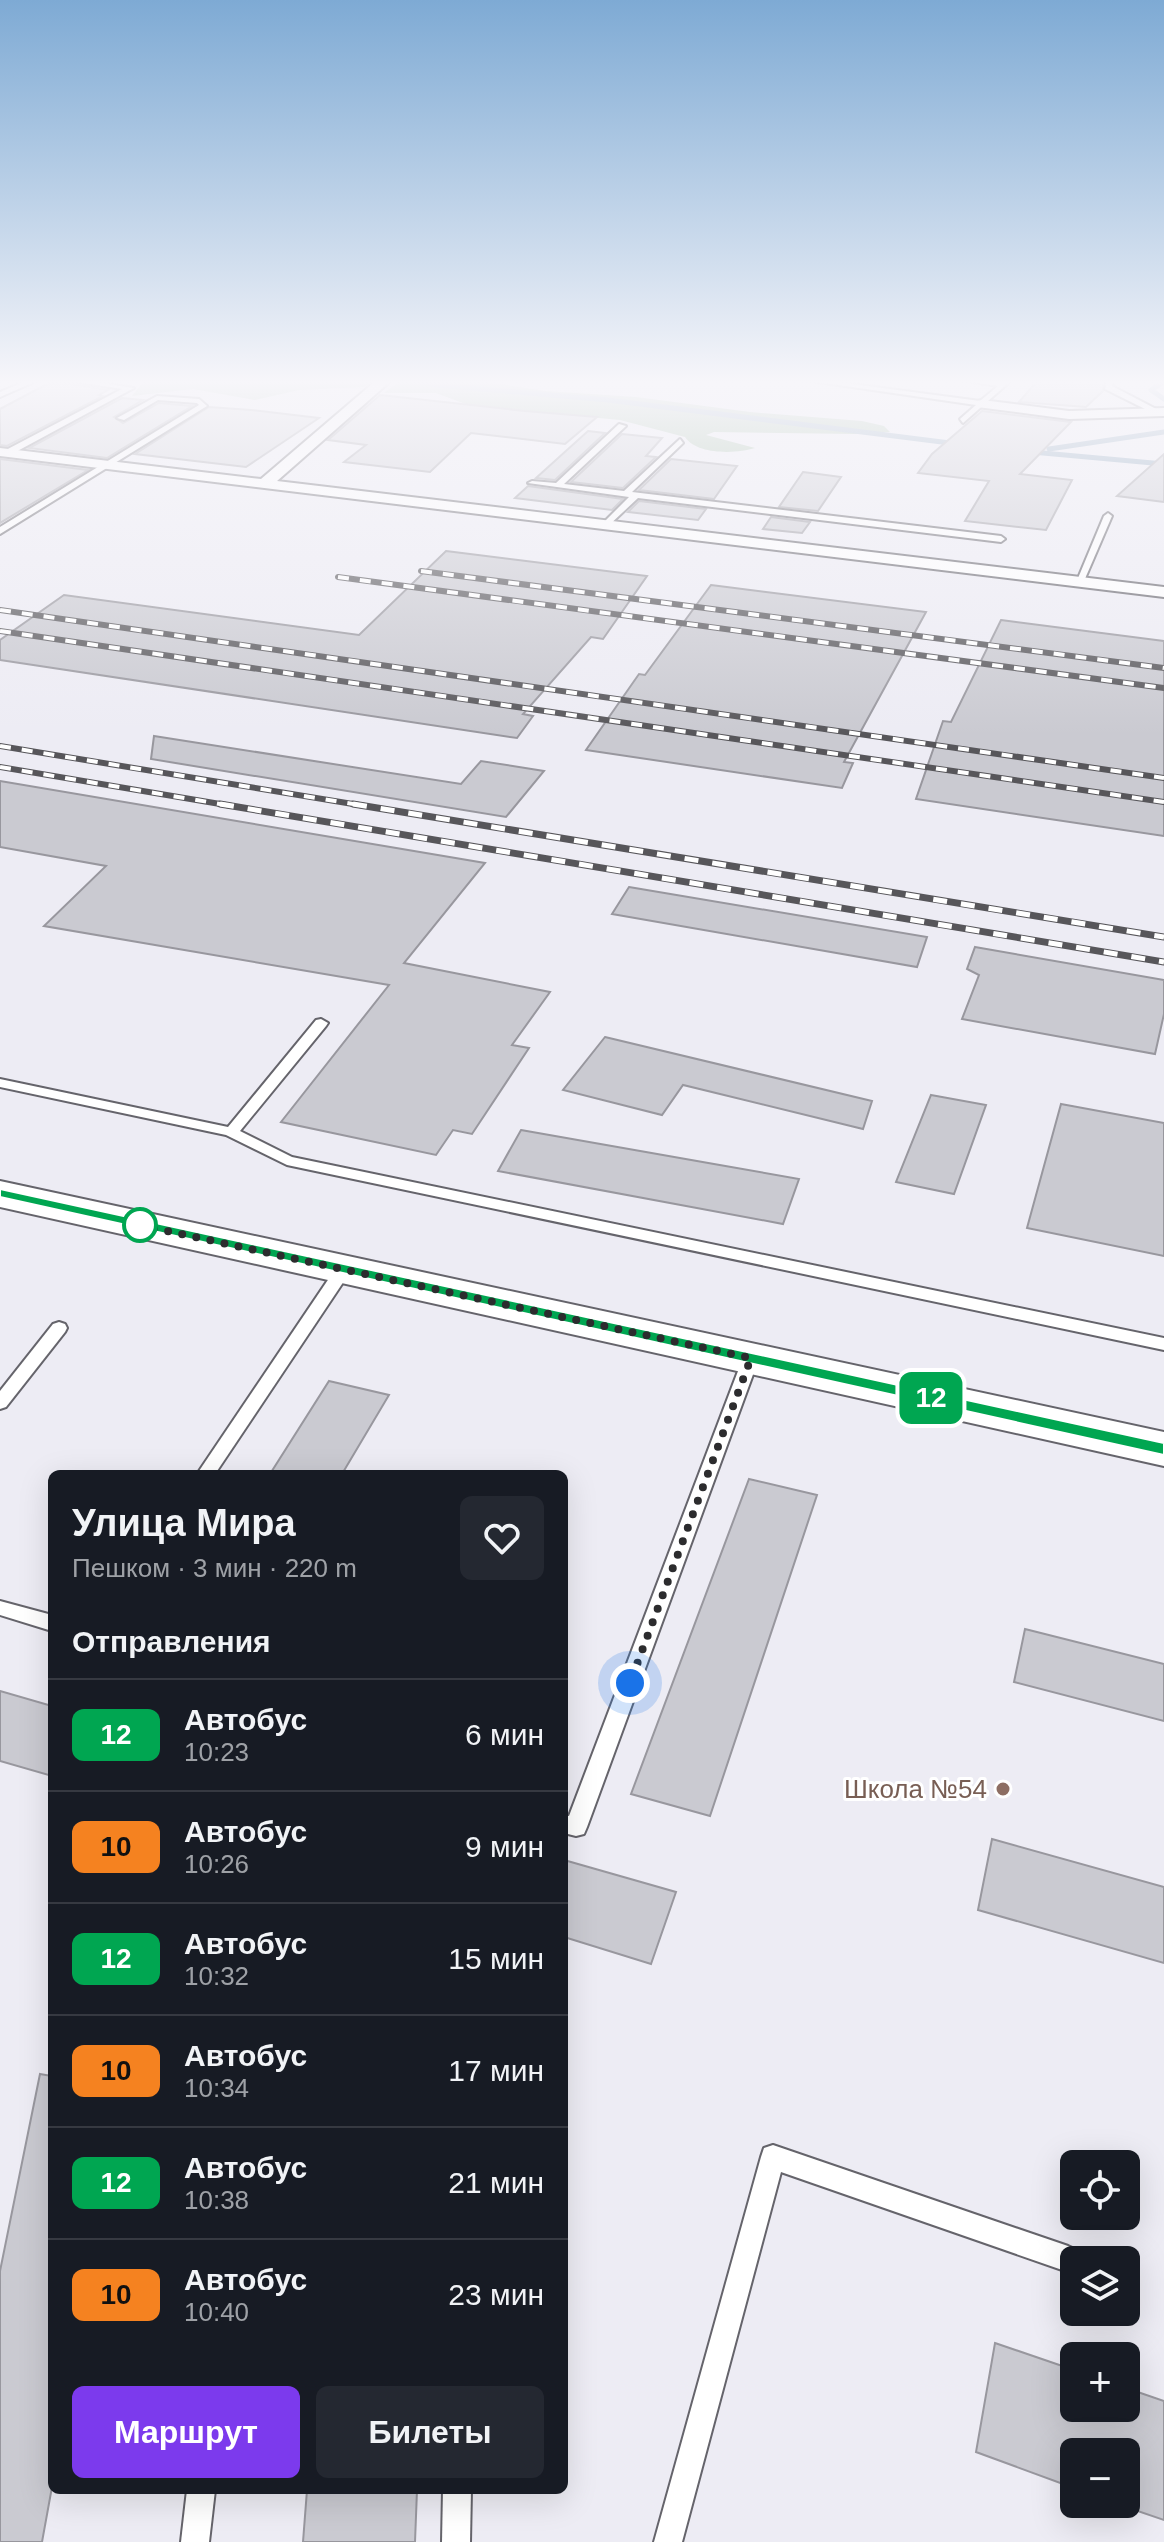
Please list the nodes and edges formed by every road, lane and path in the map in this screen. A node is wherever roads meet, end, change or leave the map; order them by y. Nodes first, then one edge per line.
1 (56, 498) edge
2 (384, 498) edge
3 (629, 498) edge
4 (653, 498) edge
5 (1108, 516) dead end
6 (606, 525) junction
7 (0, 531) edge
8 (1001, 539) dead end
9 (1079, 581) junction
10 (1164, 592) edge
11 (321, 1023) dead end
12 (0, 1083) edge
13 (231, 1132) junction
14 (0, 1194) edge
15 (344, 1269) junction
16 (59, 1328) dead end
17 (1164, 1344) edge
18 (751, 1358) junction
19 (0, 1403) edge
20 (1164, 1449) edge
21 (209, 1470) edge
22 (0, 1608) edge
23 (48, 1622) edge
24 (568, 1825) edge
25 (1060, 2256) edge
26 (201, 2494) edge
27 (457, 2494) edge
28 (195, 2542) edge
29 (456, 2542) edge
30 (668, 2542) edge

1 - 7 lane
2 - 6 street
3 - 6 lane
4 - 8 lane
5 - 9 lane
6 - 9 street
9 - 10 street
11 - 13 lane
12 - 13 lane
13 - 17 lane
14 - 15 street
15 - 18 street
15 - 21 lane
16 - 19 lane
18 - 20 street
18 - 24 lane
22 - 23 lane
25 - 30 lane
26 - 28 lane
27 - 29 lane

